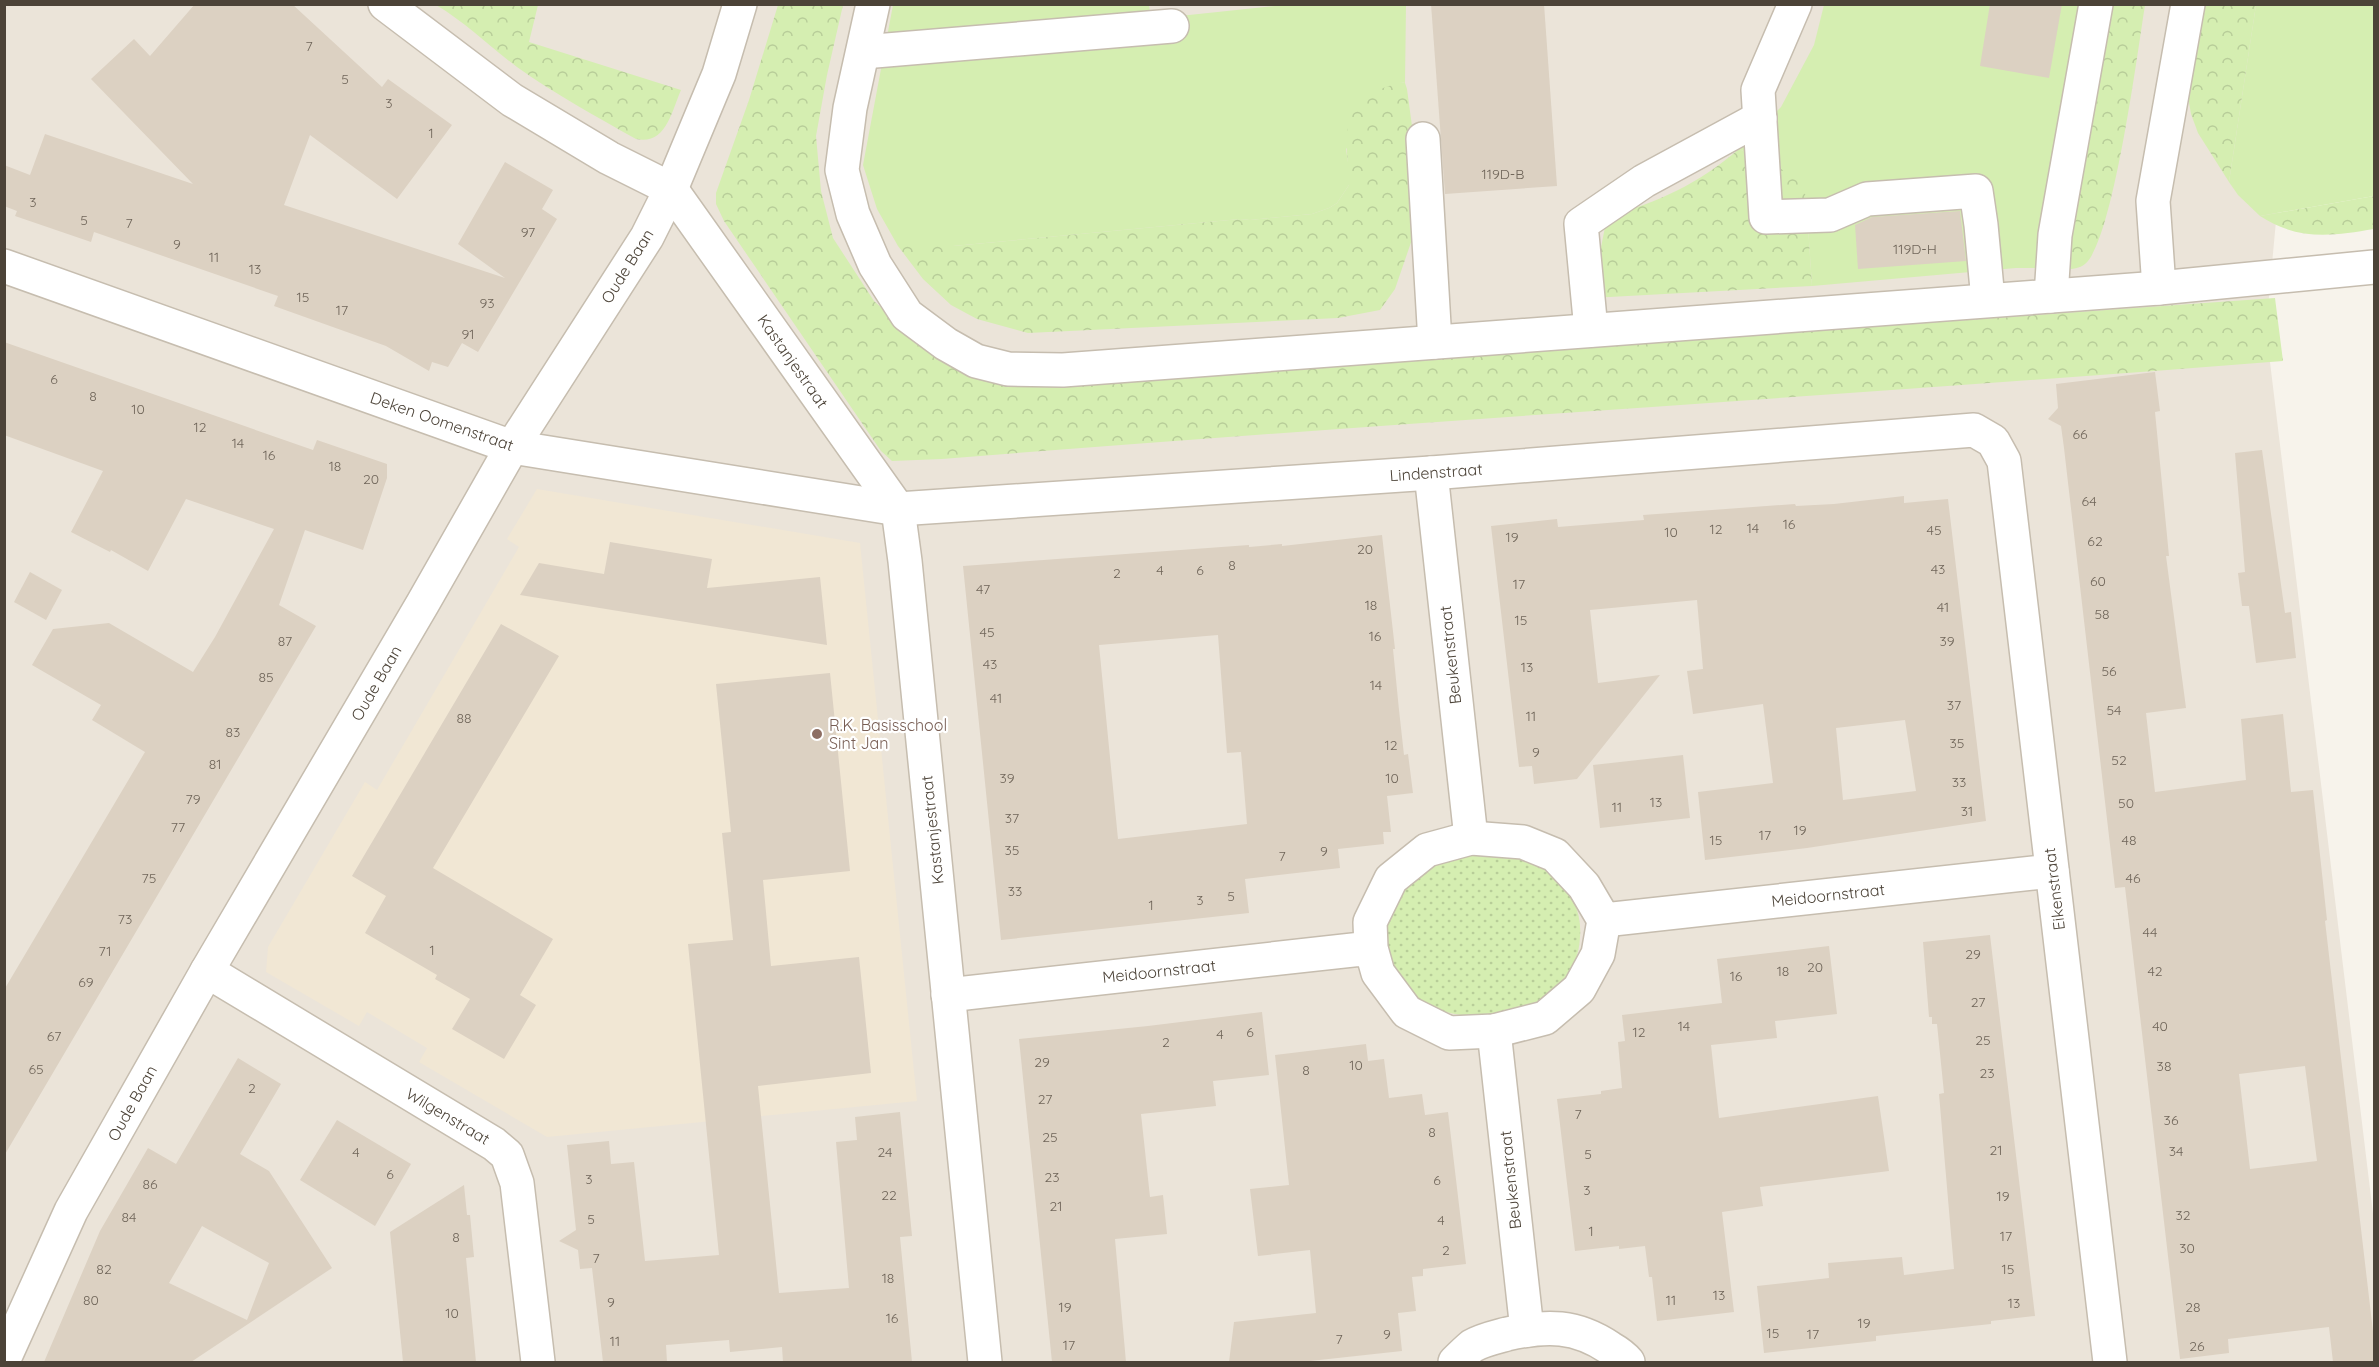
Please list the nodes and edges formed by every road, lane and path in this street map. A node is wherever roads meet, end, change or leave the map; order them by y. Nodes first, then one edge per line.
1 (385, 4) edge
2 (740, 4) edge
3 (873, 4) edge
4 (1796, 4) edge
5 (2096, 4) edge
6 (2188, 4) edge
7 (1172, 26) dead end
8 (863, 52) junction
9 (1760, 118) junction
10 (1423, 139) dead end
11 (671, 189) junction
12 (4, 266) edge
13 (2374, 267) edge
14 (2159, 288) junction
15 (2050, 296) junction
16 (1988, 300) junction
17 (1591, 330) junction
18 (1435, 342) junction
19 (1974, 429) joint
20 (512, 447) junction
21 (1431, 473) junction
22 (897, 509) junction
23 (1471, 838) junction
24 (2052, 871) junction
25 (1604, 920) junction
26 (1371, 948) junction
27 (207, 971) junction
28 (948, 995) junction
29 (1494, 1031) junction
30 (1527, 1330) junction
31 (4, 1359) edge
32 (538, 1362) edge
33 (985, 1362) edge
34 (1455, 1362) edge
35 (1628, 1362) edge
36 (2110, 1362) edge

1 - 11 street
2 - 11 street, Oude Baan
3 - 8 street
4 - 9 street
5 - 15 street
6 - 14 street
7 - 8 street
8 - 18 street
9 - 16 street
9 - 17 street
10 - 18 street
11 - 20 street, Oude Baan
11 - 22 street, Kastanjestraat
12 - 20 street, Deken Oomenstraat
13 - 14 street
14 - 15 street
15 - 16 street
16 - 17 street
17 - 18 street
19 - 21 street, Lindenstraat
19 - 24 street, Eikenstraat
20 - 22 street, Deken Oomenstraat
20 - 27 street, Oude Baan
21 - 22 street, Lindenstraat
21 - 23 street, Beukenstraat
22 - 28 street, Kastanjestraat
23 - 25 street
23 - 26 street
24 - 25 street, Meidoornstraat
24 - 36 street, Eikenstraat
25 - 29 street
26 - 28 street, Meidoornstraat
26 - 29 street
27 - 31 street, Oude Baan
27 - 32 street, Wilgenstraat
28 - 33 street, Kastanjestraat
29 - 30 street, Beukenstraat
30 - 34 street
30 - 35 street

